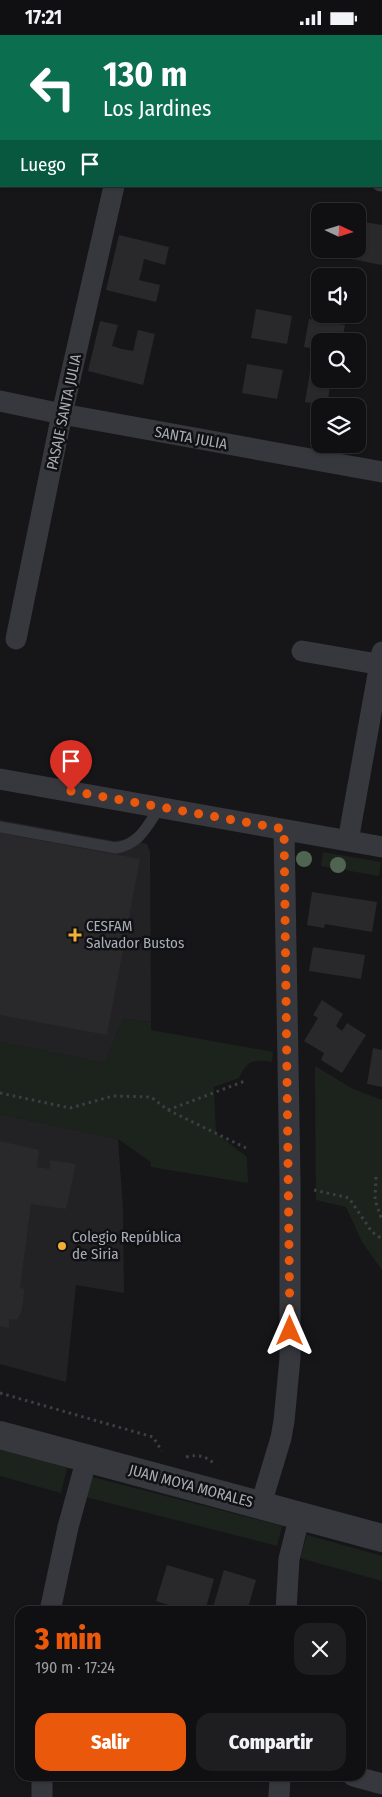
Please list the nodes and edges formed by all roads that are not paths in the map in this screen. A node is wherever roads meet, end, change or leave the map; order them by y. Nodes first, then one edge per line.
1 (114, 187) edge
2 (0, 401) edge
3 (62, 414) junction
4 (382, 473) edge
5 (16, 639) dead end
6 (302, 651) dead end
7 (381, 661) edge
8 (0, 779) edge
9 (160, 807) junction
10 (0, 827) edge
11 (284, 829) junction
12 (348, 841) junction
13 (382, 847) edge
14 (0, 1435) edge
15 (87, 1458) junction
16 (261, 1504) junction
17 (300, 1515) junction
18 (382, 1538) edge
19 (51, 1606) edge
20 (286, 1606) edge
21 (366, 1780) edge
22 (42, 1781) edge
23 (280, 1781) edge
24 (382, 1784) edge
25 (42, 1797) edge
26 (279, 1797) edge

1 - 3 street, PASAJE SANTA JULIA
2 - 3 street, SANTA JULIA
3 - 4 street, SANTA JULIA
3 - 5 street, PASAJE SANTA JULIA
6 - 7 street
7 - 12 street
8 - 9 street
9 - 10 lane
9 - 11 street
11 - 12 street
11 - 16 street
12 - 13 street
14 - 15 street, JUAN MOYA MORALES
15 - 16 street, JUAN MOYA MORALES
15 - 19 street
16 - 17 street, JUAN MOYA MORALES
17 - 18 street, JUAN MOYA MORALES
17 - 20 street
21 - 24 street
22 - 25 street
23 - 26 street

